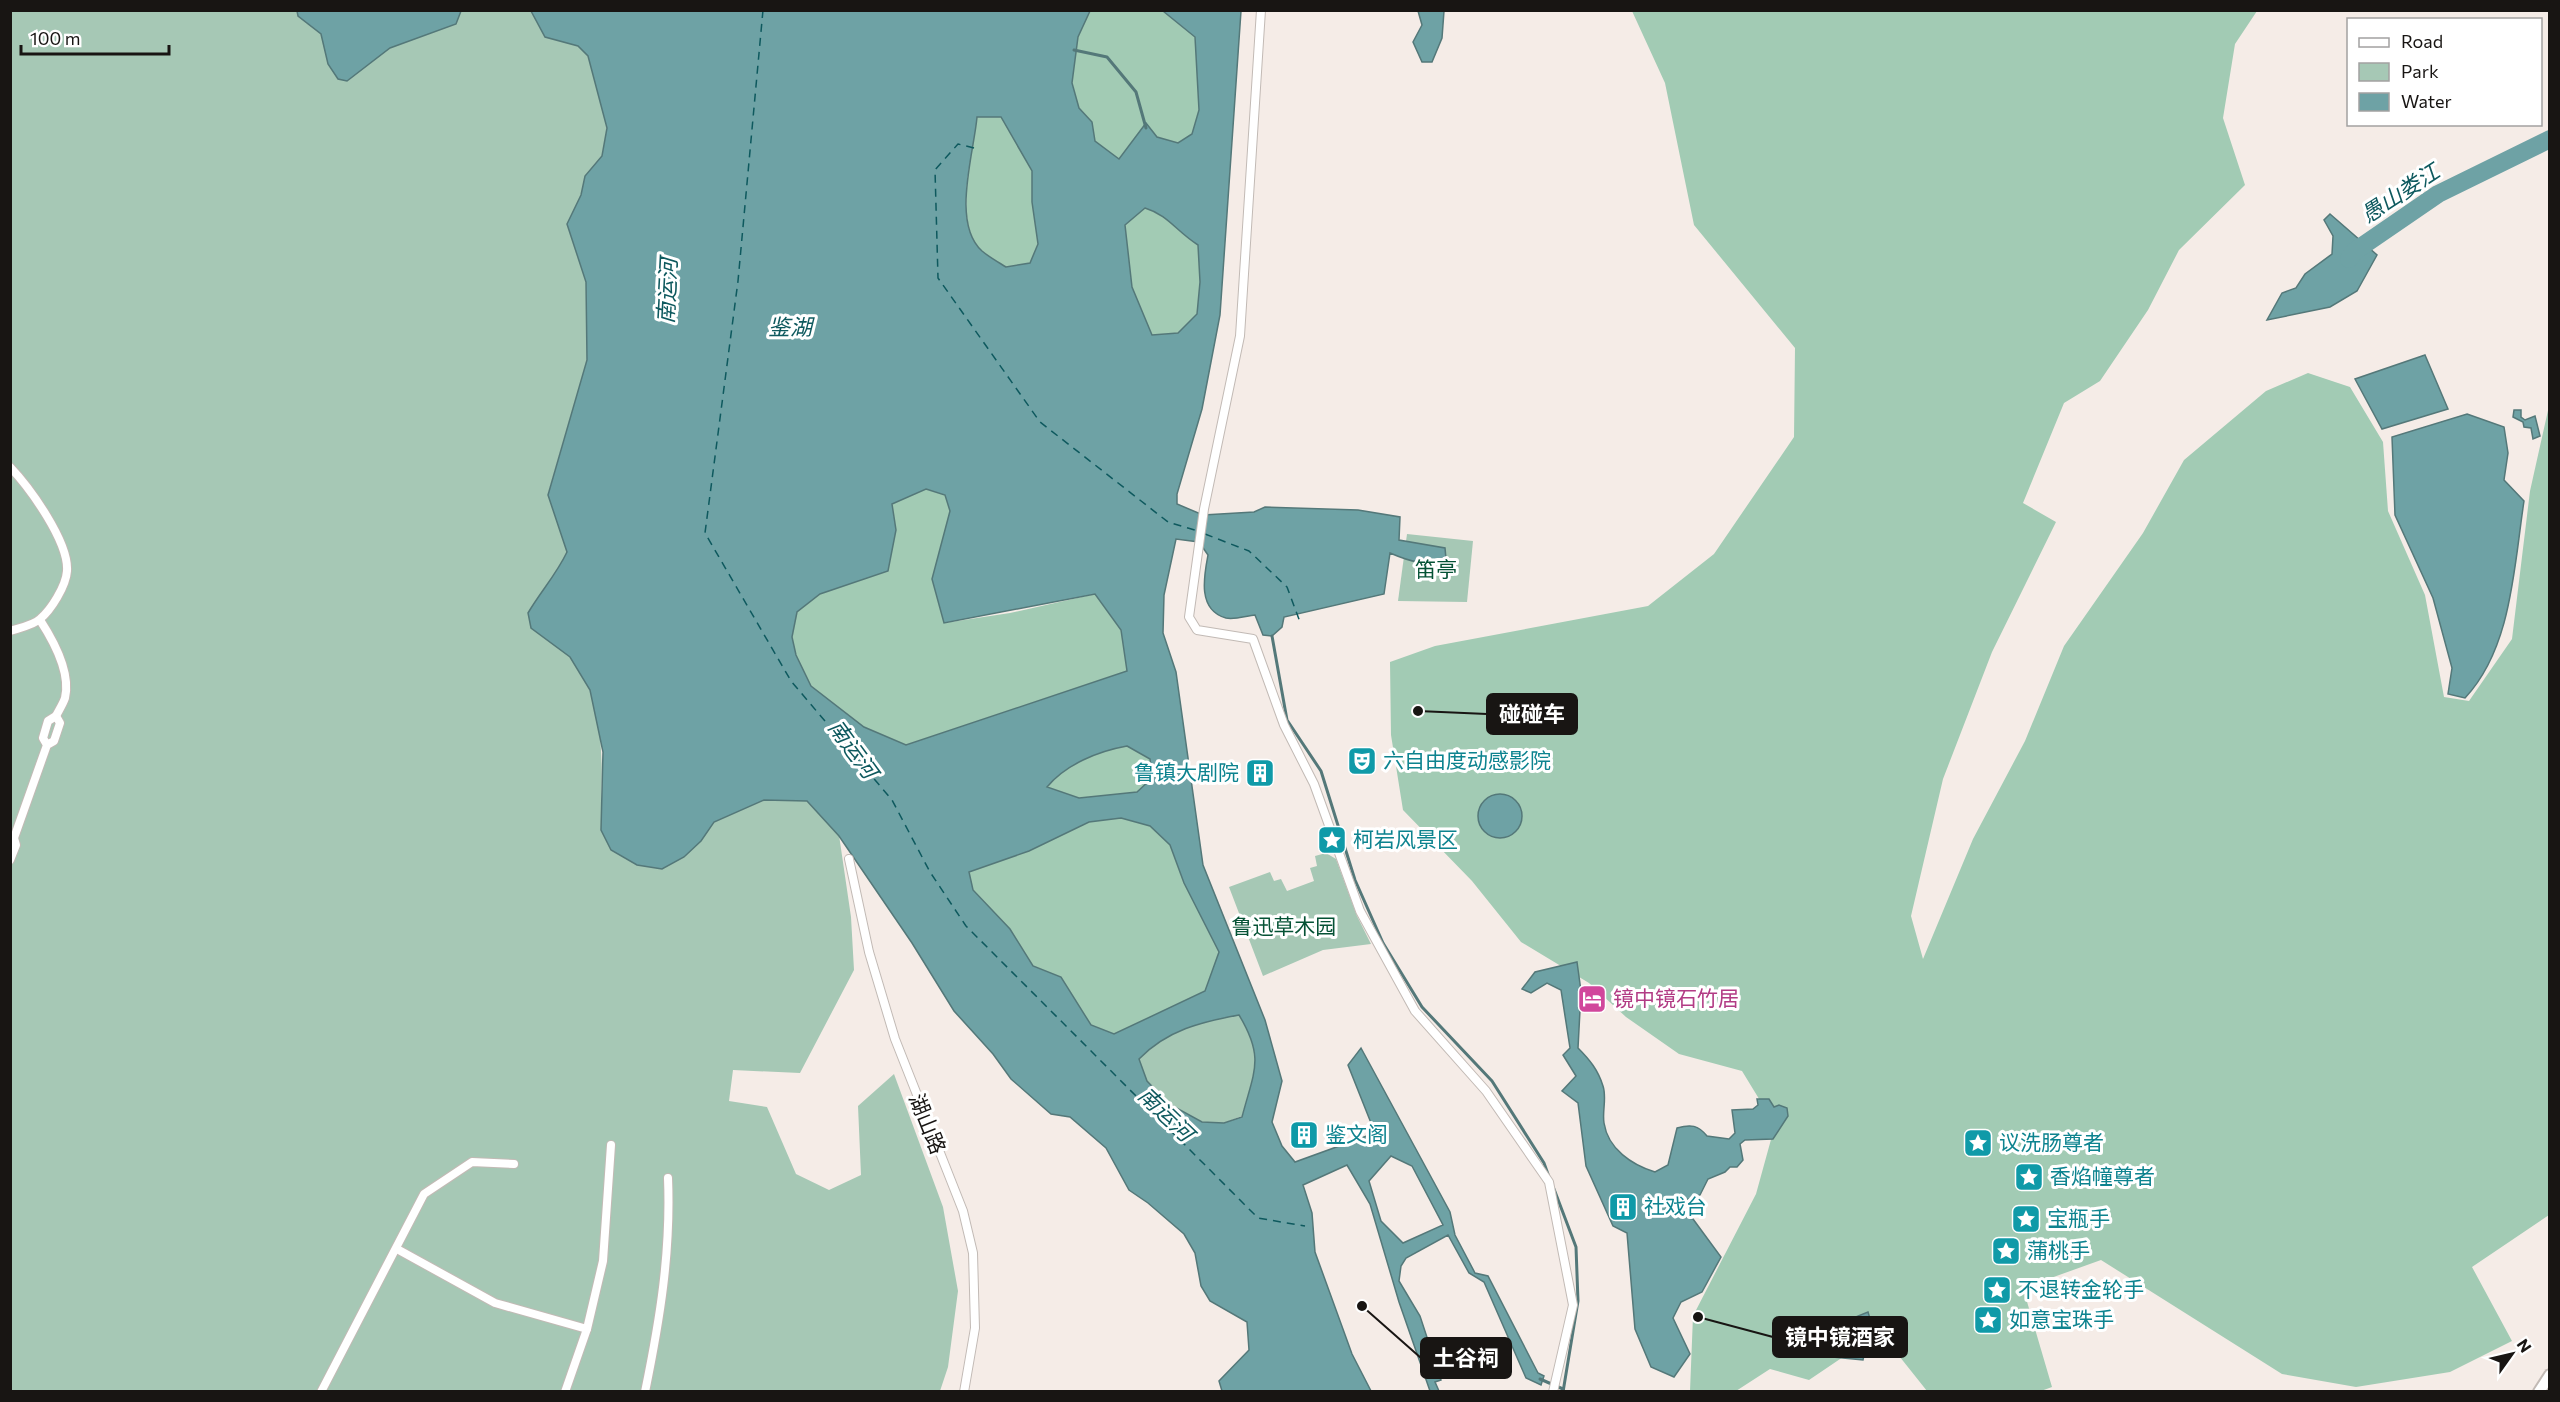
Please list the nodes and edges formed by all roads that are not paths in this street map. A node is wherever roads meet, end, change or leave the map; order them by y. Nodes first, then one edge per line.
1 (1261, 10) edge
2 (10, 467) edge
3 (40, 620) junction
4 (10, 631) edge
5 (12, 839) edge
6 (849, 859) dead end
7 (10, 860) edge
8 (611, 1145) dead end
9 (514, 1164) dead end
10 (668, 1178) dead end
11 (397, 1249) junction
12 (587, 1329) junction
13 (2550, 1375) edge
14 (321, 1392) edge
15 (565, 1392) edge
16 (645, 1392) edge
17 (964, 1392) edge
18 (1553, 1392) edge
19 (2539, 1392) edge

1 - 18 street
2 - 3 street
3 - 4 street
3 - 5 street
5 - 7 street
6 - 17 street, 湖山路
8 - 12 street
9 - 11 street
10 - 16 street
11 - 12 street
11 - 14 street
12 - 15 street
13 - 19 street

